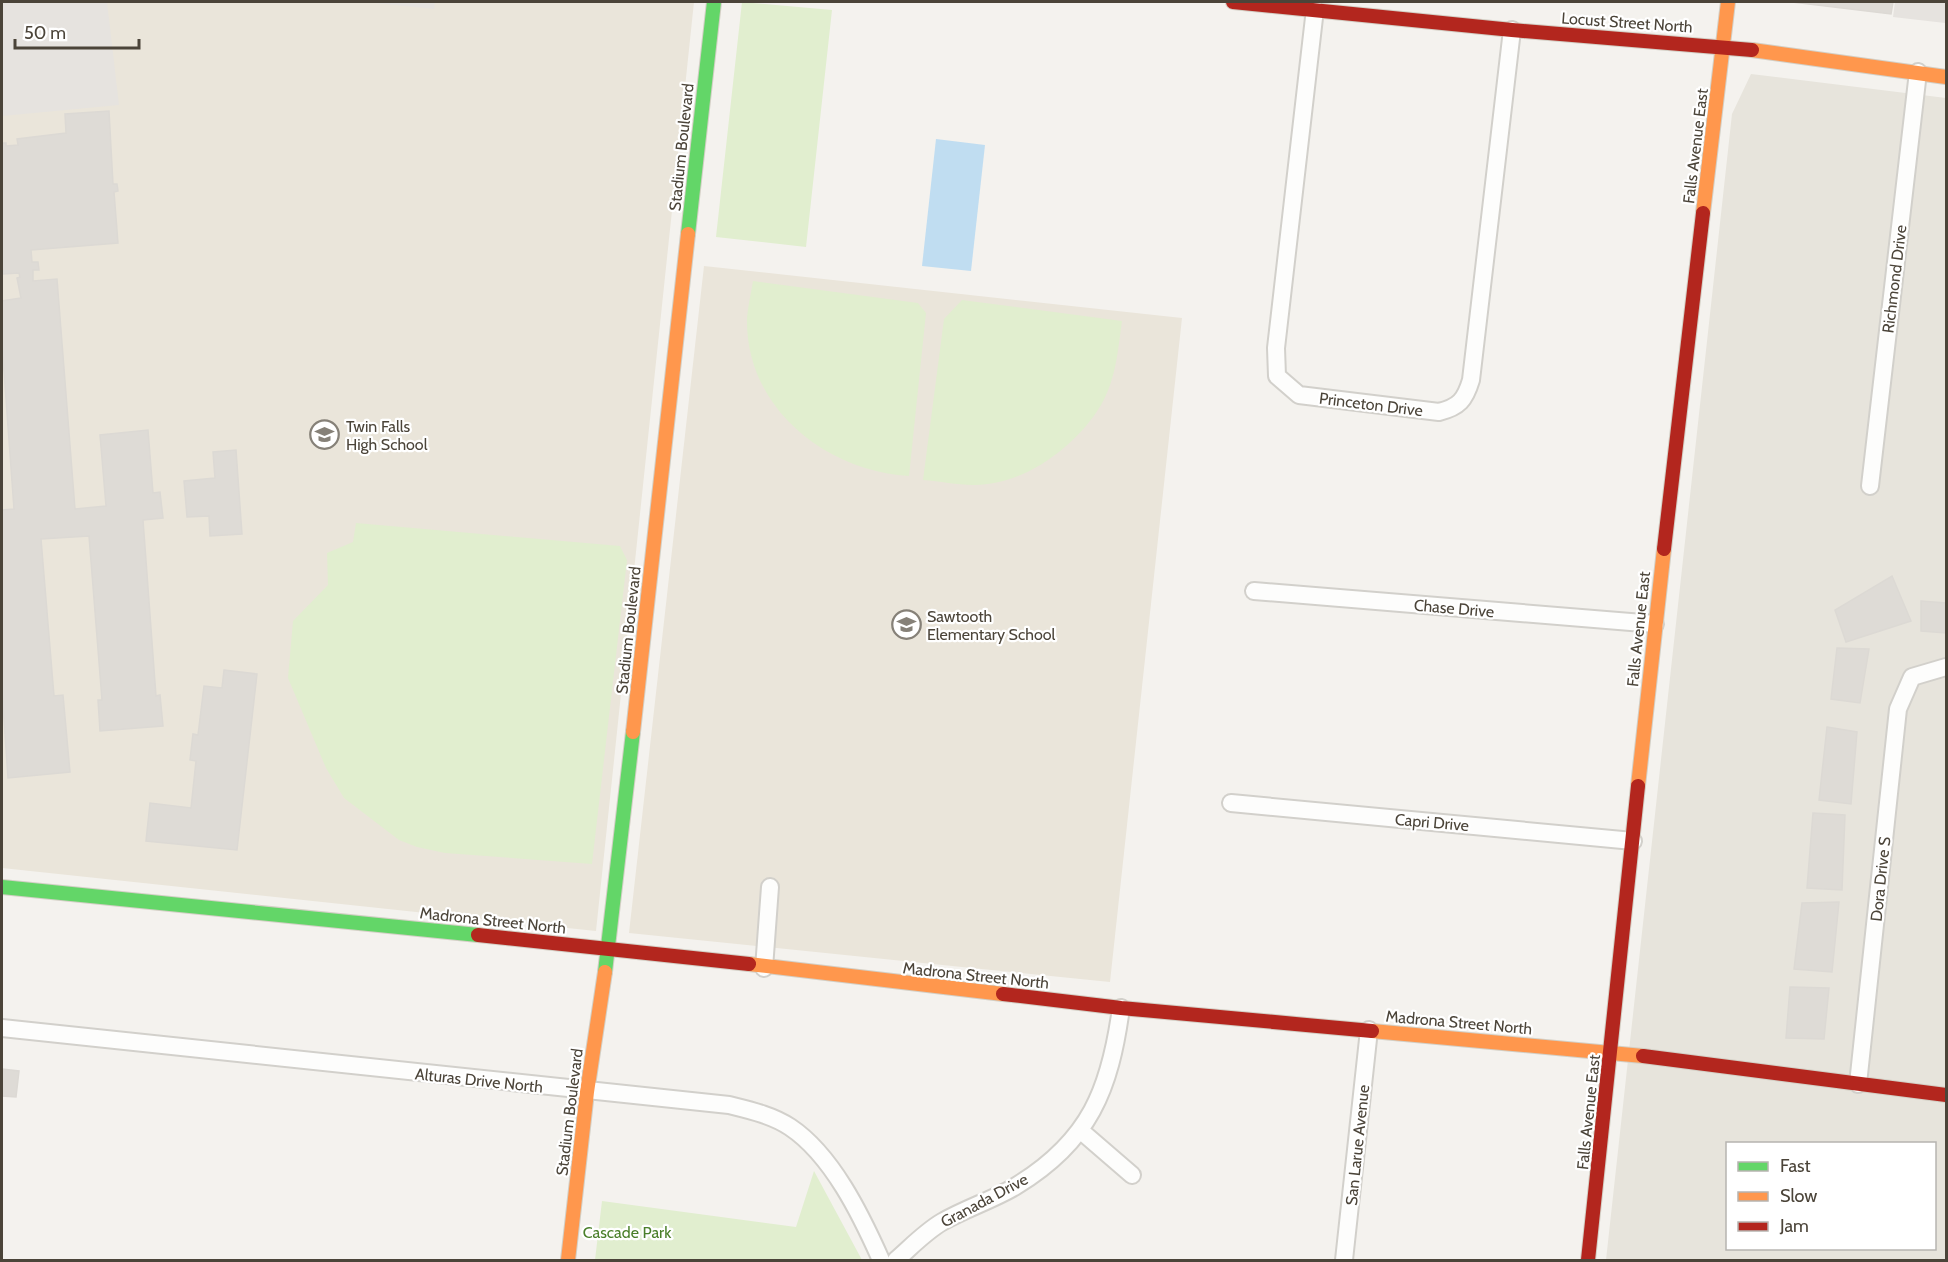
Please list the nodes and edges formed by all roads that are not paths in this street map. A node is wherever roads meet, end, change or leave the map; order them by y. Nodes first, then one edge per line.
1 (714, 2) edge
2 (1233, 2) edge
3 (1728, 2) edge
4 (1315, 9) junction
5 (1512, 30) junction
6 (1724, 46) junction
7 (1918, 72) junction
8 (1947, 77) edge
9 (1870, 486) dead end
10 (1254, 591) dead end
11 (1655, 624) junction
12 (1947, 667) edge
13 (1231, 803) dead end
14 (1633, 841) junction
15 (2, 886) edge
16 (770, 886) dead end
17 (609, 948) junction
18 (764, 968) junction
19 (1121, 1008) junction
20 (2, 1028) edge
21 (1369, 1030) junction
22 (1611, 1052) junction
23 (1858, 1084) junction
24 (587, 1092) junction
25 (1947, 1095) edge
26 (1081, 1131) junction
27 (1132, 1174) dead end
28 (568, 1260) edge
29 (881, 1260) edge
30 (897, 1260) edge
31 (1344, 1260) edge
32 (1588, 1260) edge

1 - 17 street, Stadium Boulevard
2 - 4 street, Locust Street North
3 - 6 street, Falls Avenue East
4 - 5 street, Locust Street North
4 - 5 street, Princeton Drive
5 - 6 street, Locust Street North
6 - 7 street, Locust Street North
6 - 11 street, Falls Avenue East
7 - 8 street, Locust Street North
7 - 9 street, Richmond Drive
10 - 11 street, Chase Drive
11 - 14 street, Falls Avenue East
12 - 23 street, Dora Drive S
13 - 14 street, Capri Drive
14 - 22 street, Falls Avenue East
15 - 17 street, Madrona Street North
16 - 18 street
17 - 18 street, Madrona Street North
17 - 24 street, Stadium Boulevard
18 - 19 street, Madrona Street North
19 - 21 street, Madrona Street North
19 - 26 street, Granada Drive
20 - 24 street, Alturas Drive North
21 - 22 street, Madrona Street North
21 - 31 street, San Larue Avenue
22 - 23 street, Madrona Street North
22 - 32 street, Falls Avenue East
23 - 25 street, Madrona Street North
24 - 28 street, Stadium Boulevard
24 - 29 street, Alturas Drive North
26 - 27 street
26 - 30 street, Granada Drive

